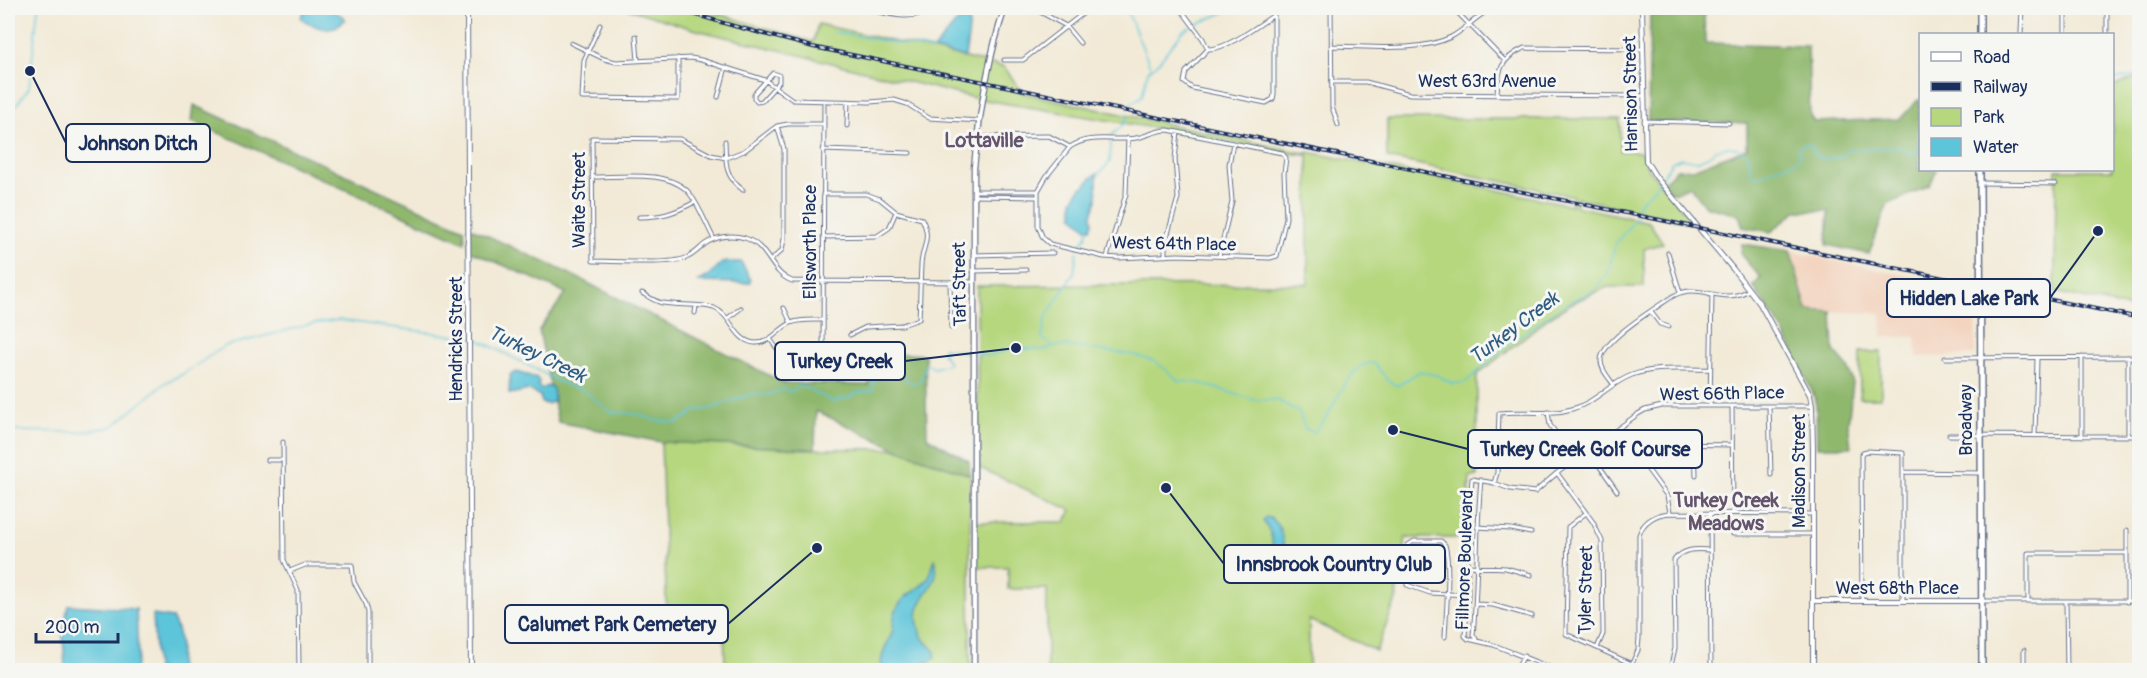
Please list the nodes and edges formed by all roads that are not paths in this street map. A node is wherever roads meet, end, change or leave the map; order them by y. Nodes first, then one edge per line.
1 (467, 8) edge
2 (861, 8) edge
3 (933, 8) edge
4 (1005, 8) edge
5 (1032, 8) edge
6 (1090, 8) edge
7 (1180, 8) edge
8 (1274, 8) edge
9 (1331, 8) edge
10 (1453, 8) edge
11 (1493, 8) edge
12 (1642, 8) edge
13 (1980, 8) edge
14 (2022, 8) edge
15 (2065, 8) edge
16 (2107, 8) edge
17 (1274, 15) junction
18 (1468, 24) junction
19 (600, 25) dead end
20 (1066, 26) junction
21 (1980, 33) edge
22 (2021, 33) edge
23 (2065, 33) edge
24 (2106, 33) edge
25 (636, 36) dead end
26 (571, 43) dead end
27 (1080, 43) dead end
28 (1331, 46) junction
29 (1208, 49) junction
30 (1643, 49) junction
31 (588, 51) junction
32 (678, 58) junction
33 (1004, 60) dead end
34 (1505, 61) junction
35 (638, 62) junction
36 (726, 67) junction
37 (765, 80) junction
38 (1331, 82) junction
39 (775, 86) junction
40 (1497, 94) junction
41 (1644, 96) junction
42 (718, 97) dead end
43 (824, 101) junction
44 (848, 102) junction
45 (980, 121) junction
46 (1644, 122) junction
47 (1729, 123) dead end
48 (824, 124) junction
49 (1338, 125) dead end
50 (777, 126) junction
51 (847, 126) dead end
52 (1178, 132) junction
53 (977, 137) junction
54 (1128, 138) junction
55 (725, 141) dead end
56 (1233, 143) junction
57 (1070, 147) junction
58 (823, 150) junction
59 (910, 153) dead end
60 (726, 158) junction
61 (1980, 171) edge
62 (592, 177) junction
63 (1656, 177) joint
64 (1980, 183) junction
65 (2056, 184) dead end
66 (743, 190) dead end
67 (1038, 191) junction
68 (973, 193) junction
69 (823, 194) junction
70 (1038, 197) junction
71 (695, 202) junction
72 (896, 212) junction
73 (639, 217) dead end
74 (823, 237) junction
75 (714, 239) junction
76 (1668, 253) dead end
77 (1053, 254) dead end
78 (973, 255) junction
79 (1165, 256) junction
80 (1107, 257) junction
81 (1219, 257) junction
82 (771, 260) junction
83 (1026, 270) dead end
84 (973, 272) junction
85 (823, 281) junction
86 (921, 282) junction
87 (950, 282) junction
88 (973, 282) junction
89 (1749, 290) junction
90 (1680, 292) junction
91 (642, 293) dead end
92 (1712, 294) junction
93 (696, 306) junction
94 (741, 308) dead end
95 (784, 308) dead end
96 (1651, 312) junction
97 (695, 313) dead end
98 (728, 318) junction
99 (823, 320) junction
100 (791, 323) junction
101 (1669, 327) dead end
102 (951, 328) dead end
103 (850, 335) dead end
104 (770, 339) junction
105 (781, 354) dead end
106 (2082, 357) junction
107 (2128, 357) junction
108 (2139, 357) edge
109 (1945, 358) dead end
110 (1981, 358) junction
111 (2037, 358) junction
112 (1710, 369) junction
113 (837, 378) dead end
114 (1614, 385) junction
115 (1710, 406) junction
116 (1732, 406) junction
117 (1769, 406) junction
118 (1812, 406) junction
119 (1548, 412) junction
120 (1618, 429) junction
121 (1949, 435) dead end
122 (2082, 435) junction
123 (1981, 436) junction
124 (2035, 436) junction
125 (2128, 436) junction
126 (2139, 436) edge
127 (1558, 437) junction
128 (283, 442) dead end
129 (1695, 444) junction
130 (1538, 445) dead end
131 (1731, 445) junction
132 (1588, 450) junction
133 (268, 460) dead end
134 (283, 460) junction
135 (1575, 460) junction
136 (1643, 462) junction
137 (1904, 472) junction
138 (1557, 473) junction
139 (1981, 473) junction
140 (1696, 475) dead end
141 (1771, 475) dead end
142 (1480, 480) junction
143 (1494, 483) junction
144 (1617, 491) dead end
145 (1586, 513) junction
146 (1670, 513) junction
147 (1710, 513) junction
148 (1733, 513) junction
149 (1812, 514) junction
150 (1477, 527) junction
151 (2127, 530) dead end
152 (1531, 533) dead end
153 (1733, 534) dead end
154 (1812, 534) junction
155 (1710, 550) junction
156 (2127, 553) junction
157 (1468, 566) junction
158 (1477, 566) junction
159 (290, 571) junction
160 (1531, 575) dead end
161 (1446, 594) junction
162 (1468, 595) junction
163 (1813, 601) junction
164 (1862, 601) junction
165 (1903, 601) junction
166 (1982, 601) junction
167 (2028, 601) junction
168 (2066, 601) junction
169 (2139, 601) edge
170 (2127, 602) junction
171 (1476, 604) junction
172 (1532, 616) dead end
173 (1445, 637) dead end
174 (1477, 640) junction
175 (1597, 649) junction
176 (2024, 650) dead end
177 (1524, 656) junction
178 (1632, 664) junction
179 (299, 670) edge
180 (368, 670) edge
181 (471, 670) edge
182 (974, 670) edge
183 (1516, 670) edge
184 (1556, 670) edge
185 (1629, 670) edge
186 (1645, 670) edge
187 (1670, 670) edge
188 (1712, 670) edge
189 (1813, 670) edge
190 (1982, 670) edge
191 (2024, 670) edge
192 (2067, 670) edge

1 - 181 street, Hendricks Street
2 - 3 street
4 - 45 main road, Taft Street
5 - 20 street
6 - 20 street
7 - 29 street
8 - 17 street
9 - 28 street
10 - 18 street
11 - 18 street
12 - 30 street, Harrison Street
13 - 21 main road
14 - 22 street
15 - 23 street
16 - 24 street
17 - 29 street
17 - 29 street
18 - 28 street
18 - 34 street
19 - 31 street
20 - 27 street
20 - 33 street
25 - 35 street
26 - 31 street
28 - 38 street
30 - 34 street
30 - 41 street, Harrison Street
31 - 32 street
31 - 35 street
32 - 35 street
32 - 36 street
34 - 40 street
36 - 37 street
36 - 42 street
37 - 39 street
37 - 39 street
37 - 39 street
38 - 40 street, West 63rd Avenue
38 - 49 street
39 - 43 street
40 - 41 street, West 63rd Avenue
41 - 46 street, Harrison Street
43 - 44 street
43 - 48 street, Ellsworth Place
44 - 45 street
44 - 51 street
45 - 53 main road, Taft Street
46 - 47 street
46 - 63 street, Harrison Street
48 - 50 street
48 - 58 street, Ellsworth Place
50 - 60 street
50 - 82 street
52 - 54 street
52 - 56 street
52 - 79 street
53 - 57 street
53 - 68 main road, Taft Street
54 - 57 street
54 - 80 street
55 - 60 street
56 - 81 street
56 - 81 street, West 64th Place
57 - 67 street
58 - 59 street
58 - 69 street, Ellsworth Place
60 - 62 street, Waite Street
60 - 66 street
61 - 64 main road, Broadway
62 - 71 street
62 - 75 street, Waite Street
63 - 89 street, Madison Street
64 - 65 street
64 - 110 main road, Broadway
67 - 68 street
67 - 70 street
68 - 70 street
68 - 78 main road, Taft Street
69 - 72 street
69 - 74 street, Ellsworth Place
70 - 80 street, West 64th Place
71 - 73 street
71 - 75 street
72 - 74 street
72 - 86 street
74 - 85 street, Ellsworth Place
75 - 82 street
76 - 90 street
77 - 78 street
78 - 84 main road, Taft Street
79 - 80 street, West 64th Place
79 - 81 street, West 64th Place
82 - 85 street
83 - 84 street
84 - 88 main road, Taft Street
85 - 86 street
85 - 99 street, Ellsworth Place
86 - 87 street
86 - 103 street
87 - 88 street
87 - 102 street
88 - 182 main road, Taft Street
89 - 92 street
89 - 118 street, Madison Street
90 - 92 street
90 - 96 street
91 - 93 street
92 - 112 street
93 - 97 street
93 - 98 street
94 - 98 street
95 - 100 street
96 - 101 street
96 - 114 street
98 - 104 street
99 - 100 street
99 - 113 street, Ellsworth Place
100 - 104 street
104 - 105 street
106 - 107 street
106 - 111 street
106 - 122 street
107 - 108 street
107 - 125 street
109 - 110 street
110 - 111 street
110 - 123 main road, Broadway
111 - 124 street
112 - 114 street
112 - 115 street
114 - 119 street
115 - 116 street, West 66th Place
115 - 120 street, West 66th Place
116 - 117 street, West 66th Place
116 - 131 street
117 - 118 street, West 66th Place
117 - 141 street
118 - 149 street, Madison Street
119 - 127 street
119 - 143 street
120 - 132 street, West 66th Place
120 - 136 street
121 - 123 street
122 - 124 street
122 - 125 street
123 - 124 street
123 - 139 main road, Broadway
125 - 126 street
127 - 130 street
127 - 135 street
128 - 134 street
129 - 131 street
129 - 136 street
129 - 140 street
131 - 148 street
132 - 135 street, West 66th Place
132 - 144 street
133 - 134 street
134 - 159 street
135 - 138 street, West 66th Place
136 - 146 street
137 - 139 street
137 - 164 street
137 - 165 street
138 - 143 street, West 66th Place
138 - 145 street, Tyler Street
139 - 166 main road, Broadway
142 - 143 street, West 66th Place
142 - 150 street, Fillmore Boulevard
142 - 157 street, Fillmore Boulevard
145 - 175 street, Tyler Street
145 - 175 street
146 - 147 street
146 - 178 street
147 - 148 street
147 - 155 street
148 - 149 street
149 - 154 street, Madison Street
150 - 152 street
150 - 158 street, Fillmore Boulevard
151 - 156 street
153 - 154 street
154 - 163 street, Madison Street
155 - 187 street
155 - 188 street
156 - 167 street
156 - 170 street
157 - 158 street
157 - 162 street, Fillmore Boulevard
158 - 160 street
158 - 171 street, Fillmore Boulevard
159 - 179 street
159 - 180 street
161 - 161 street
161 - 162 street
161 - 173 street
162 - 174 street, Fillmore Boulevard
163 - 164 street, West 68th Place
163 - 189 street, Madison Street
164 - 165 street, West 68th Place
165 - 166 street, West 68th Place
166 - 167 street
166 - 190 main road, Broadway
167 - 168 street
168 - 170 street
168 - 192 street
169 - 170 street
171 - 172 street
171 - 174 street, Fillmore Boulevard
174 - 177 street
175 - 178 street
176 - 191 street
177 - 183 street
177 - 184 street
178 - 185 street
178 - 186 street

